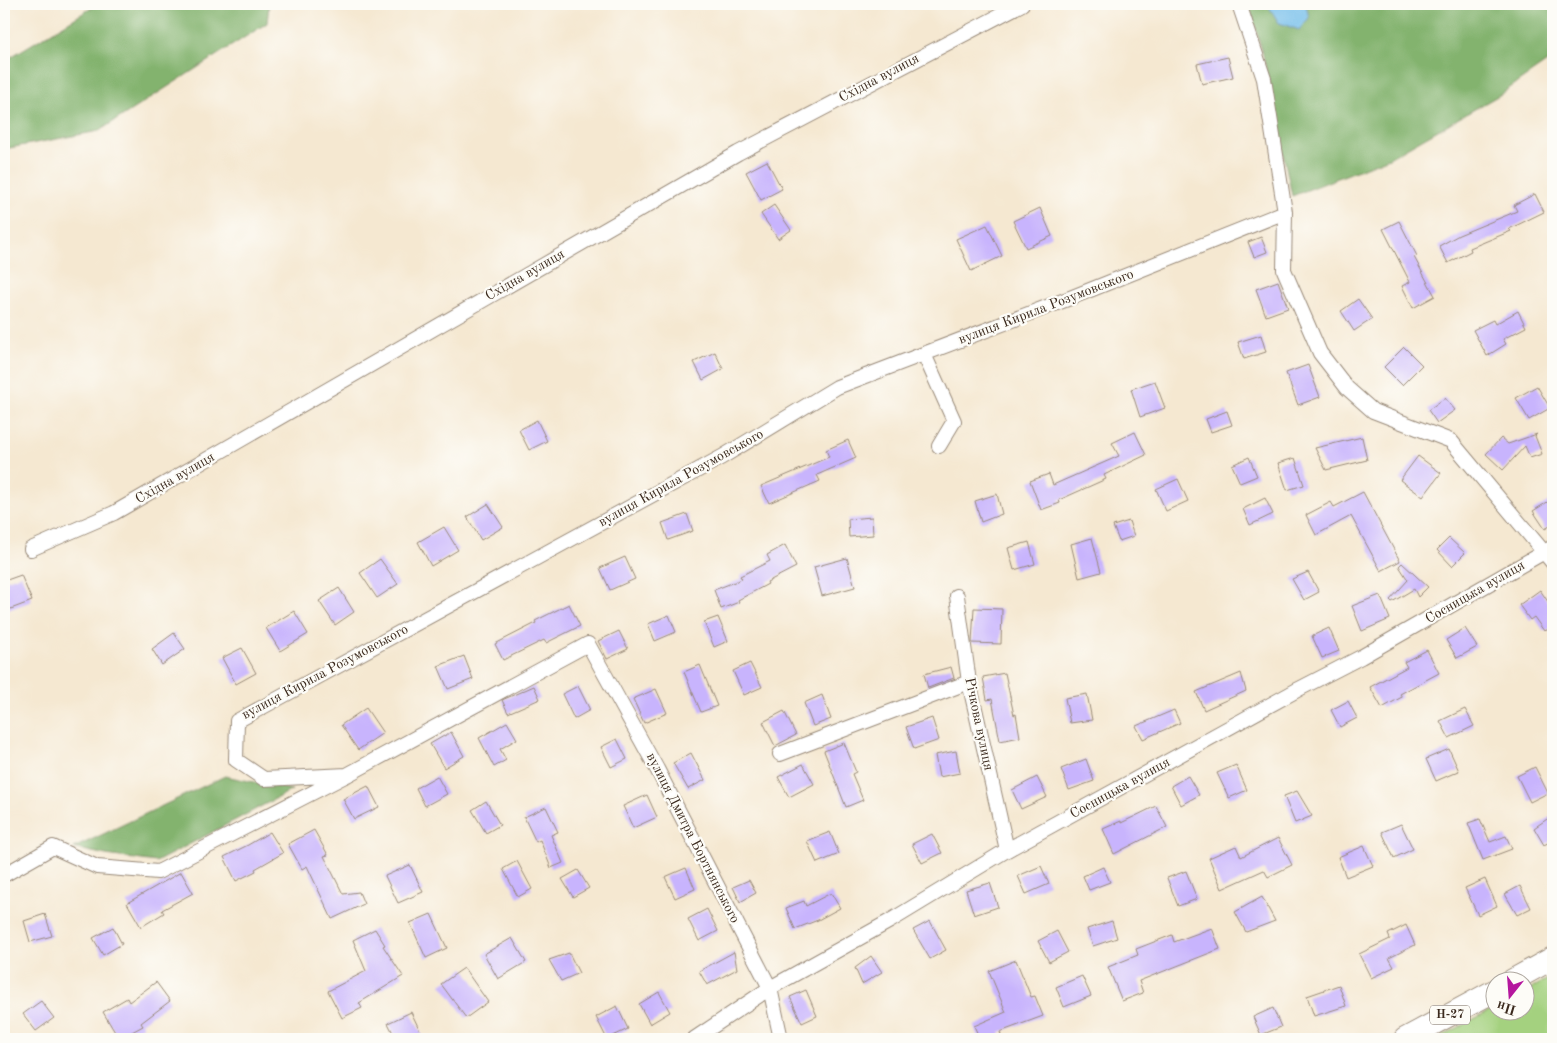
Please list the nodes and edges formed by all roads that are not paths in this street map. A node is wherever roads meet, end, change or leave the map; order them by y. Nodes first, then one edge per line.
1 (1022, 4) edge
2 (1239, 4) edge
3 (1286, 212) junction
4 (924, 354) junction
5 (939, 446) dead end
6 (31, 550) dead end
7 (1550, 554) edge
8 (957, 596) dead end
9 (588, 644) joint
10 (970, 682) junction
11 (780, 754) dead end
12 (347, 774) junction
13 (1007, 850) junction
14 (4, 875) edge
15 (1553, 958) edge
16 (1532, 970) edge
17 (770, 988) junction
18 (1484, 996) edge
19 (694, 1039) edge
20 (781, 1039) edge
21 (1405, 1039) edge

1 - 6 street, Східна вулиця
2 - 3 street
3 - 4 street, вулиця Кирила Розумовського
3 - 7 street
4 - 5 street
4 - 12 street, вулиця Кирила Розумовського
7 - 13 street, Сосницька вулиця
8 - 10 street, Річкова вулиця
9 - 12 street, вулиця Кирила Розумовського
9 - 17 street, вулиця Дмитра Бортнянського
10 - 11 street
10 - 13 street, Річкова вулиця
12 - 14 street, вулиця Кирила Розумовського
13 - 17 street, Сосницька вулиця
15 - 16 main road
17 - 19 street, Сосницька вулиця
17 - 20 street, вулиця Дмитра Бортнянського
18 - 21 main road, Н-27

